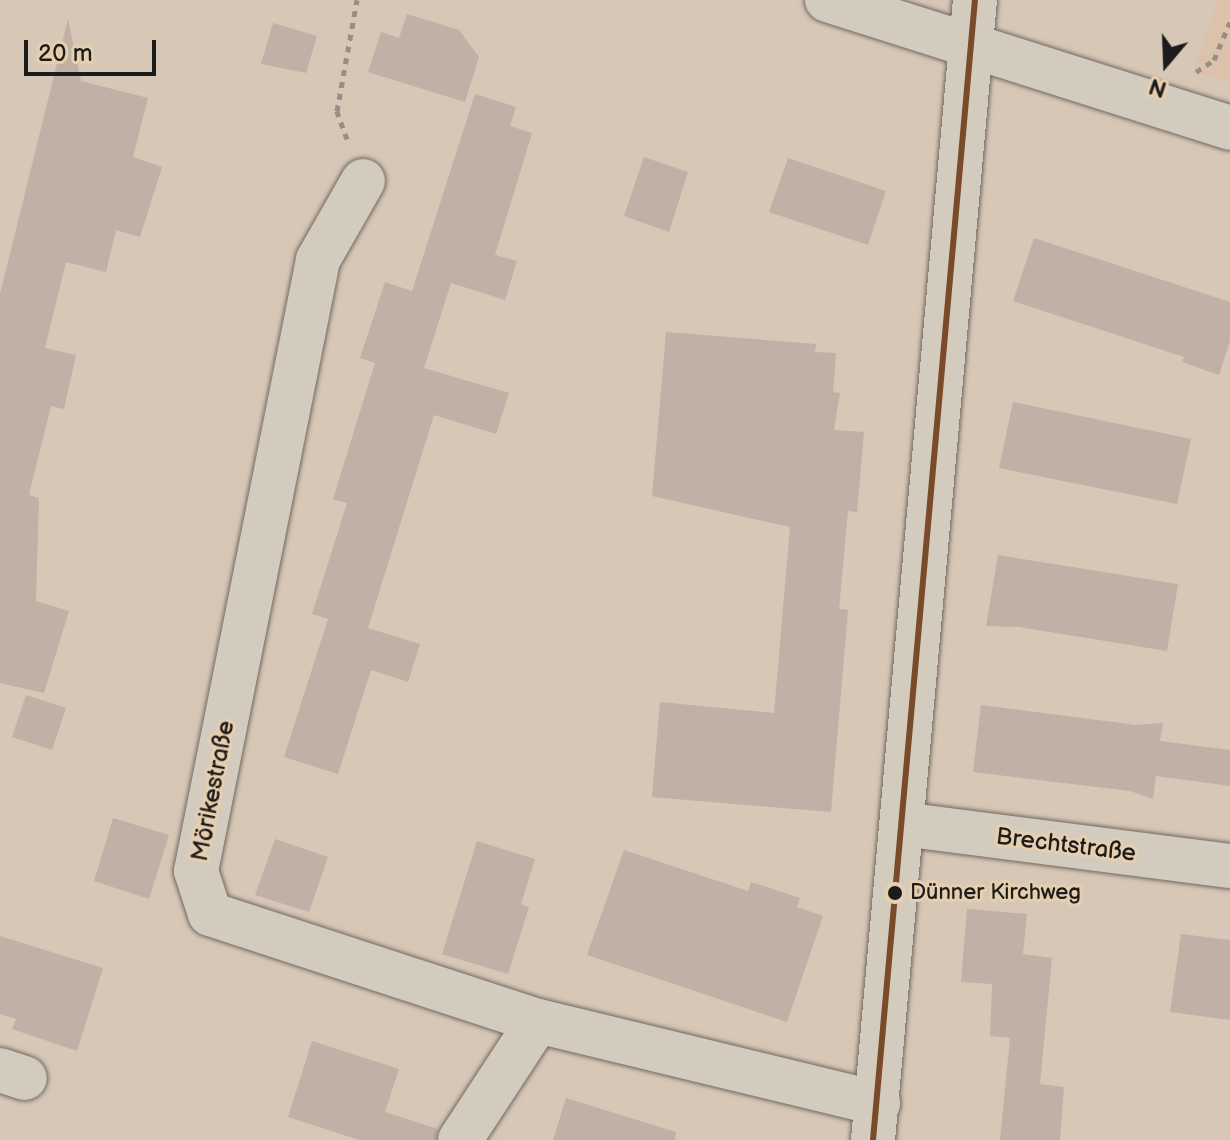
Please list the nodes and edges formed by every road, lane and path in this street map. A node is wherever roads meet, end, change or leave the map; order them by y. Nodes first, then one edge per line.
1 (357, 0) edge
2 (827, 0) edge
3 (975, 0) edge
4 (1230, 22) edge
5 (970, 46) junction
6 (1177, 111) junction
7 (1230, 128) edge
8 (363, 181) joint
9 (902, 824) junction
10 (1230, 866) edge
11 (538, 1021) junction
12 (875, 1121) edge
13 (460, 1140) edge

1 - 8 path
2 - 5 street
3 - 5 street
4 - 6 path
5 - 6 street
5 - 9 street
6 - 7 street
8 - 11 street, Mörikestraße
9 - 10 street, Brechtstraße
9 - 12 street
11 - 12 street, Mörikestraße
11 - 13 street

